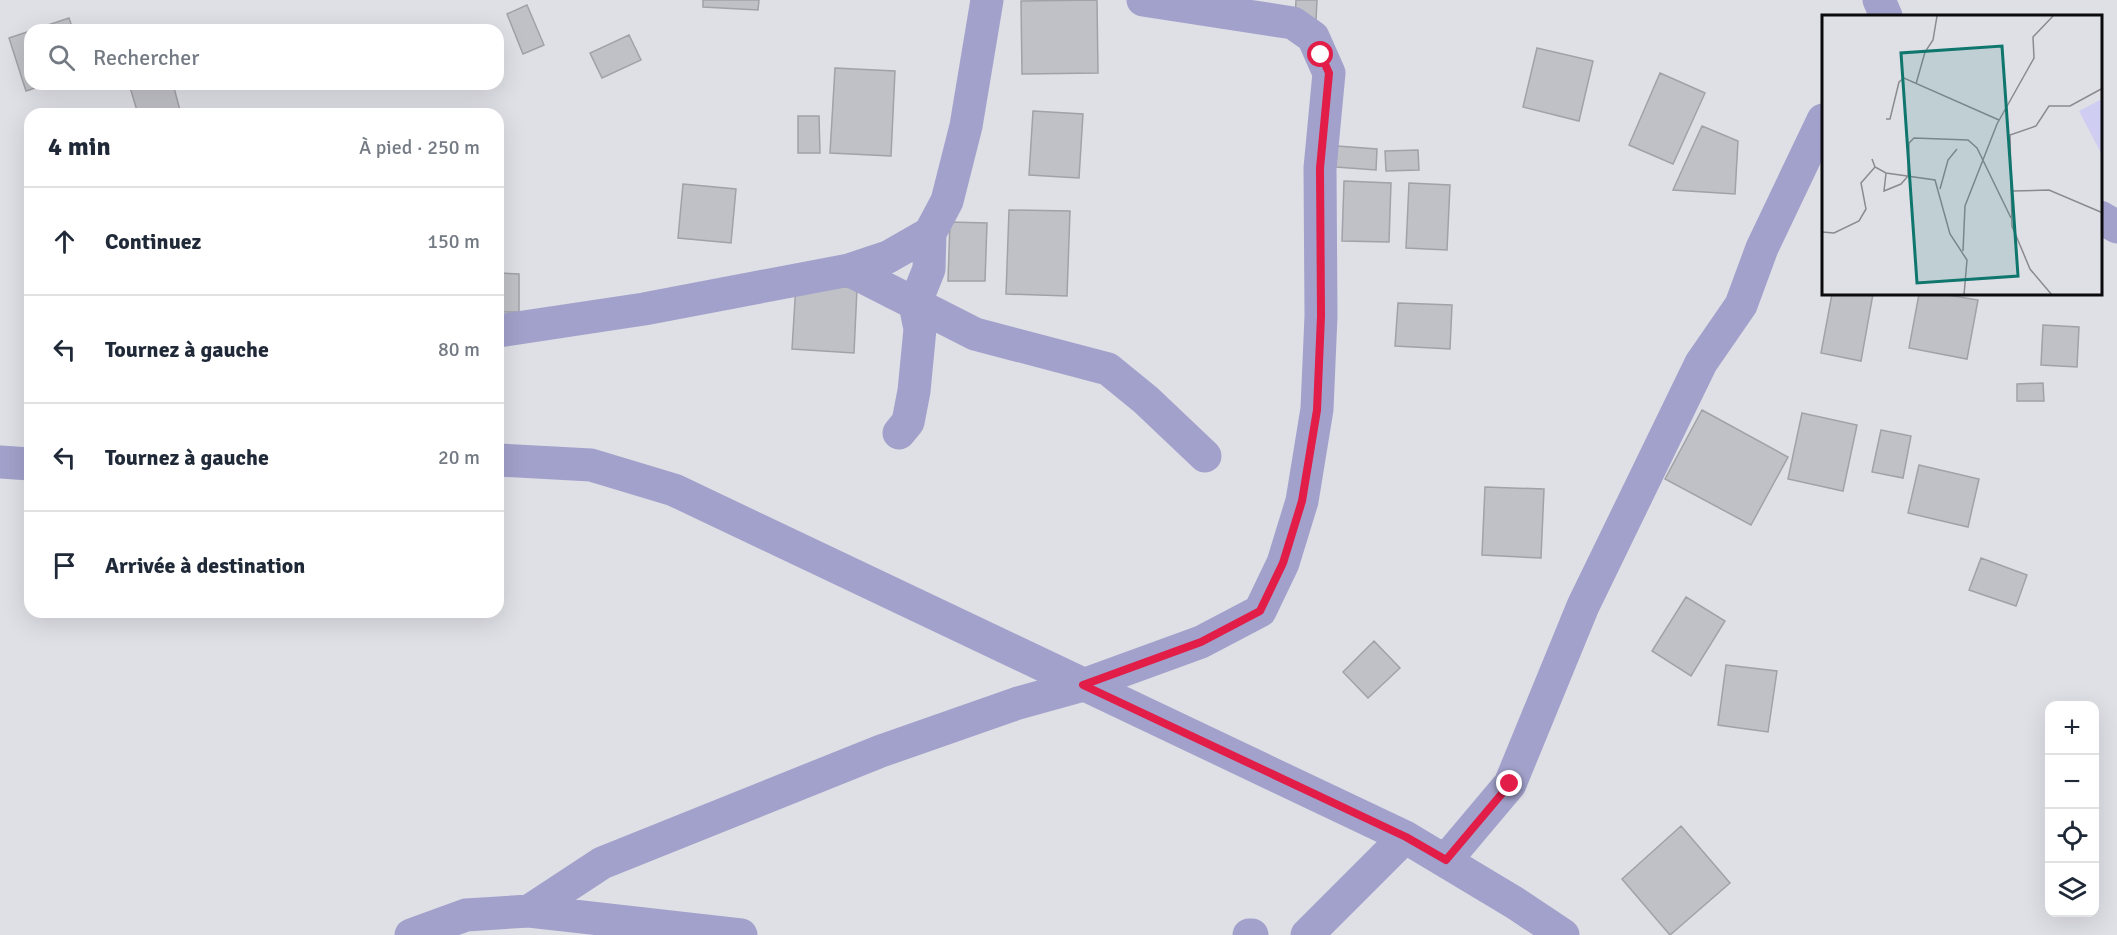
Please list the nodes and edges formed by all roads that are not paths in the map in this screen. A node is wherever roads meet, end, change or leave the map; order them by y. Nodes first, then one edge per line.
1 (987, 0) edge
2 (1143, 0) edge
3 (1879, 0) edge
4 (1886, 15) edge
5 (1822, 122) edge
6 (2102, 218) edge
7 (2117, 226) edge
8 (930, 233) junction
9 (849, 270) junction
10 (915, 304) junction
11 (504, 330) edge
12 (899, 433) dead end
13 (1205, 456) dead end
14 (504, 460) edge
15 (0, 462) edge
16 (24, 464) edge
17 (1083, 685) junction
18 (1406, 837) junction
19 (1446, 860) junction
20 (529, 911) junction
21 (411, 935) edge
22 (741, 935) edge
23 (1307, 935) edge
24 (1563, 935) edge

1 - 8 street
2 - 17 street
3 - 4 street
5 - 19 street
6 - 7 street
8 - 9 street
8 - 10 street
9 - 10 street
9 - 11 street
10 - 12 street
10 - 13 street
14 - 17 street
15 - 16 street
17 - 18 street
17 - 20 street
18 - 19 street
18 - 23 street
19 - 24 street
20 - 21 street
20 - 22 street

